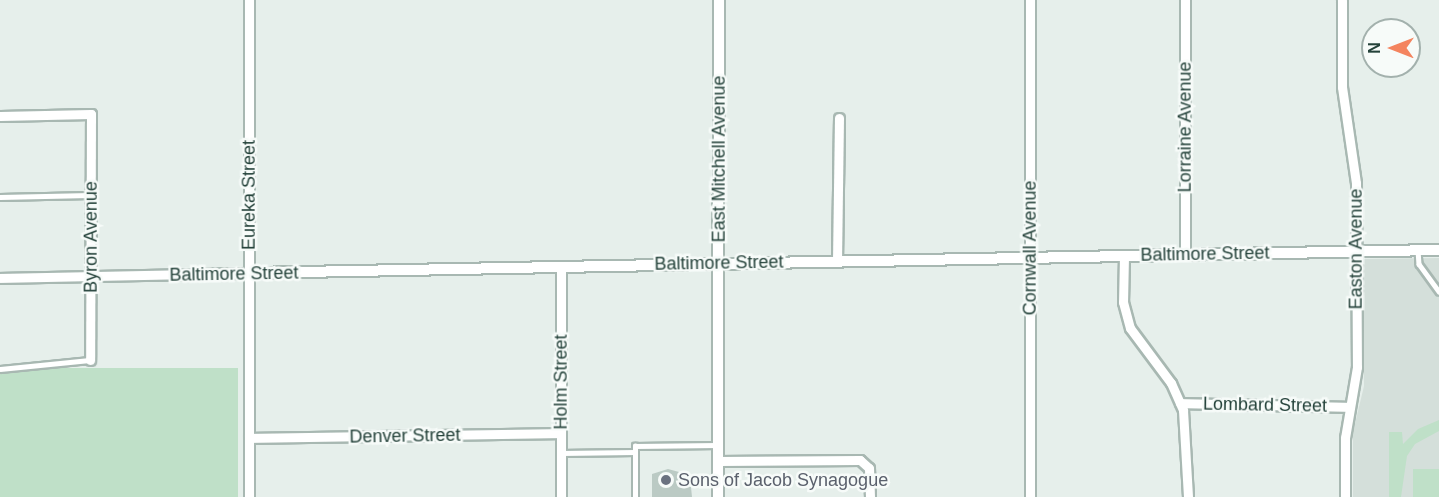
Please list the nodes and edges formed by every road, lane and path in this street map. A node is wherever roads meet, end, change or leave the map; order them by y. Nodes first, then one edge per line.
1 (249, 0) edge
2 (719, 0) edge
3 (1030, 0) edge
4 (1185, 0) edge
5 (1342, 0) edge
6 (0, 116) edge
7 (839, 118) dead end
8 (91, 195) junction
9 (0, 197) edge
10 (1418, 250) junction
11 (1439, 250) edge
12 (1356, 252) junction
13 (1185, 254) junction
14 (1124, 256) junction
15 (1030, 258) junction
16 (837, 261) junction
17 (719, 263) junction
18 (561, 267) junction
19 (249, 273) junction
20 (91, 277) junction
21 (0, 278) edge
22 (1439, 292) edge
23 (90, 360) joint
24 (0, 369) edge
25 (1180, 403) junction
26 (1350, 407) junction
27 (561, 433) junction
28 (249, 438) junction
29 (718, 445) junction
30 (635, 452) junction
31 (561, 453) junction
32 (718, 461) junction
33 (705, 474) dead end
34 (689, 486) dead end
35 (249, 497) edge
36 (561, 497) edge
37 (635, 497) edge
38 (718, 497) edge
39 (870, 497) edge
40 (1030, 497) edge
41 (1188, 497) edge
42 (1345, 497) edge

1 - 19 street, Eureka Street
2 - 17 street, East Mitchell Avenue
3 - 15 street, Cornwall Avenue
4 - 13 street, Lorraine Avenue
5 - 12 street, Easton Avenue
6 - 8 street, Byron Avenue
7 - 16 street
8 - 9 lane
8 - 20 street, Byron Avenue
10 - 11 street, Baltimore Street
10 - 12 street, Baltimore Street
10 - 22 lane
12 - 13 street, Baltimore Street
12 - 26 street, Easton Avenue
13 - 14 street, Baltimore Street
14 - 15 street, Baltimore Street
14 - 25 street
15 - 16 street, Baltimore Street
15 - 40 street, Cornwall Avenue
16 - 17 street, Baltimore Street
17 - 18 street, Baltimore Street
17 - 29 street, East Mitchell Avenue
18 - 19 street, Baltimore Street
18 - 27 street, Holm Street
19 - 20 street, Baltimore Street
19 - 28 street, Eureka Street
20 - 21 street, Baltimore Street
20 - 23 street, Byron Avenue
23 - 24 lane
25 - 26 street, Lombard Street
25 - 41 street
26 - 42 street, Easton Avenue
27 - 28 street, Denver Street
27 - 31 street, Holm Street
28 - 35 street, Eureka Street
29 - 30 lane
29 - 32 street, East Mitchell Avenue
30 - 31 lane
30 - 37 lane
31 - 36 street, Holm Street
32 - 38 street, East Mitchell Avenue
32 - 39 street
33 - 34 path

